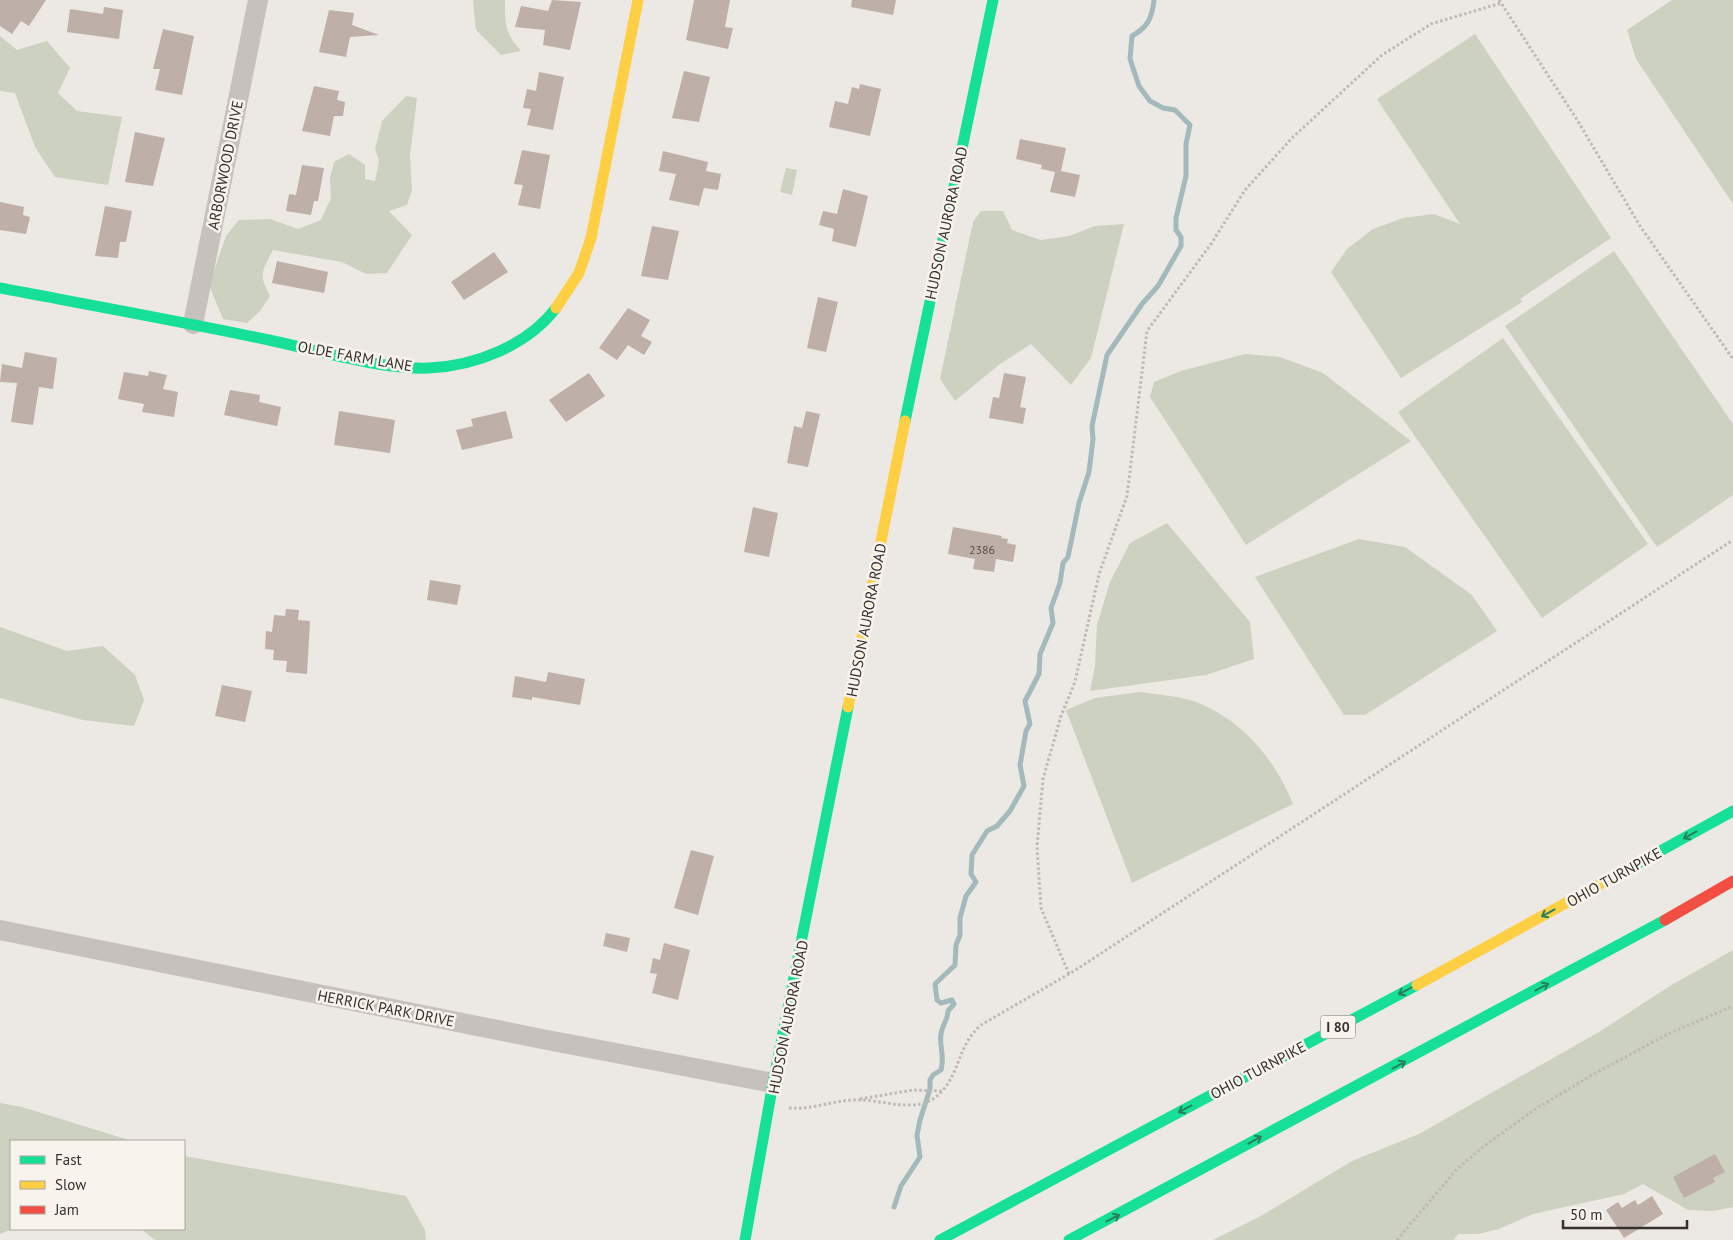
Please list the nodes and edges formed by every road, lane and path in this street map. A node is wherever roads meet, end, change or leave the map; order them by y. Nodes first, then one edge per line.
1 (638, 0) edge
2 (993, 0) edge
3 (256, 2) edge
4 (1500, 2) edge
5 (0, 288) edge
6 (193, 324) junction
7 (1733, 359) edge
8 (1733, 540) edge
9 (1733, 811) edge
10 (1733, 882) edge
11 (0, 930) edge
12 (1070, 974) junction
13 (1733, 1006) edge
14 (773, 1083) junction
15 (943, 1091) junction
16 (855, 1100) junction
17 (787, 1108) dead end
18 (745, 1240) edge
19 (940, 1240) edge
20 (1069, 1240) edge
21 (1397, 1240) edge

1 - 6 main road, OLDE FARM LANE
2 - 14 main road, HUDSON AURORA ROAD
3 - 6 street, ARBORWOOD DRIVE
4 - 7 path
4 - 12 path
5 - 6 main road, OLDE FARM LANE
8 - 12 path
9 -> 19 main road, OHIO TURNPIKE / I 80
20 -> 10 main road
11 - 14 street, HERRICK PARK DRIVE
12 - 15 path
13 - 21 path
14 - 18 main road, HUDSON AURORA ROAD
15 - 16 path
15 - 16 path
16 - 17 path

